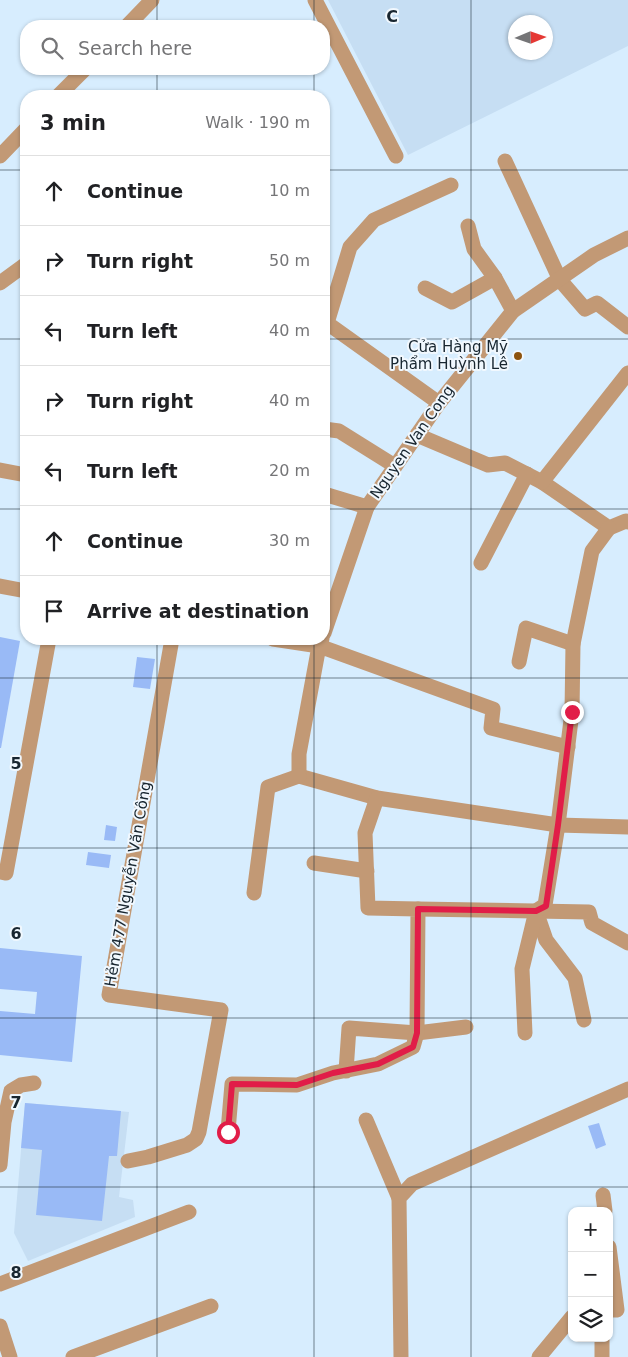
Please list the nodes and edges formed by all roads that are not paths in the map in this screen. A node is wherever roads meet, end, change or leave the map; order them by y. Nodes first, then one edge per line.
1 (152, 0) edge
2 (315, 0) edge
3 (132, 20) edge
4 (325, 20) edge
5 (330, 29) edge
6 (80, 75) edge
7 (66, 90) edge
8 (20, 135) edge
9 (0, 156) edge
10 (396, 156) dead end
11 (506, 161) dead end
12 (451, 186) dead end
13 (468, 226) dead end
14 (628, 238) edge
15 (20, 268) edge
16 (495, 278) junction
17 (560, 280) junction
18 (0, 283) edge
19 (425, 288) dead end
20 (513, 311) junction
21 (330, 313) edge
22 (330, 325) edge
23 (628, 327) edge
24 (628, 373) edge
25 (439, 403) junction
26 (330, 430) edge
27 (417, 435) junction
28 (396, 466) junction
29 (0, 470) edge
30 (20, 474) edge
31 (527, 474) junction
32 (542, 482) junction
33 (330, 496) edge
34 (366, 507) junction
35 (627, 521) edge
36 (609, 528) junction
37 (481, 563) dead end
38 (0, 586) edge
39 (20, 590) edge
40 (330, 615) edge
41 (330, 642) edge
42 (573, 644) junction
43 (47, 645) edge
44 (171, 645) edge
45 (321, 645) edge
46 (519, 662) dead end
47 (568, 747) junction
48 (299, 776) junction
49 (378, 798) junction
50 (558, 825) junction
51 (628, 827) edge
52 (314, 863) dead end
53 (367, 871) junction
54 (0, 872) edge
55 (254, 893) dead end
56 (418, 909) junction
57 (536, 911) junction
58 (628, 944) edge
59 (584, 1020) dead end
60 (466, 1027) dead end
61 (417, 1033) junction
62 (524, 1033) dead end
63 (346, 1071) junction
64 (34, 1084) dead end
65 (628, 1089) edge
66 (366, 1120) dead end
67 (2, 1122) edge
68 (228, 1132) dead end
69 (128, 1161) dead end
70 (0, 1165) edge
71 (603, 1195) dead end
72 (399, 1198) junction
73 (604, 1207) edge
74 (189, 1212) dead end
75 (610, 1252) edge
76 (0, 1284) edge
77 (211, 1306) dead end
78 (618, 1310) edge
79 (568, 1322) edge
80 (0, 1326) edge
81 (602, 1342) edge
82 (10, 1357) edge
83 (73, 1357) edge
84 (401, 1357) edge
85 (539, 1357) edge
86 (602, 1357) edge

1 - 3 street
2 - 4 street
5 - 10 street
6 - 7 street
8 - 9 street
11 - 17 street
12 - 21 street
13 - 16 street
14 - 17 street, Nguyen Van Cong
15 - 18 street
16 - 19 street
16 - 20 street
17 - 20 street, Nguyen Van Cong
17 - 23 street
20 - 25 street, Nguyen Van Cong
22 - 25 street
24 - 32 street
25 - 27 street, Nguyen Van Cong
26 - 28 street
27 - 28 street, Nguyen Van Cong
27 - 31 street
28 - 34 street, Nguyen Van Cong
29 - 30 street
31 - 32 street
31 - 37 street
32 - 36 street
33 - 34 street
34 - 40 street, Nguyen Van Cong
35 - 36 street
36 - 42 street
38 - 39 street
41 - 47 street
42 - 46 street
42 - 47 street
43 - 54 street
44 - 69 street, Hẻm 477 Nguyễn Văn Công
45 - 48 street, Nguyen Van Cong
47 - 50 street
48 - 49 street
48 - 55 street
49 - 50 street
49 - 53 street
50 - 51 street
50 - 57 street
52 - 53 street
53 - 56 street
56 - 57 street
56 - 61 street
57 - 58 street
57 - 59 street
57 - 62 street
60 - 61 street
61 - 63 street
61 - 63 street
63 - 68 street
64 - 67 street
65 - 72 street
66 - 72 street
67 - 70 street
71 - 73 street
72 - 84 street
74 - 76 street
75 - 78 street
77 - 83 street
79 - 85 street
80 - 82 street
81 - 86 street

